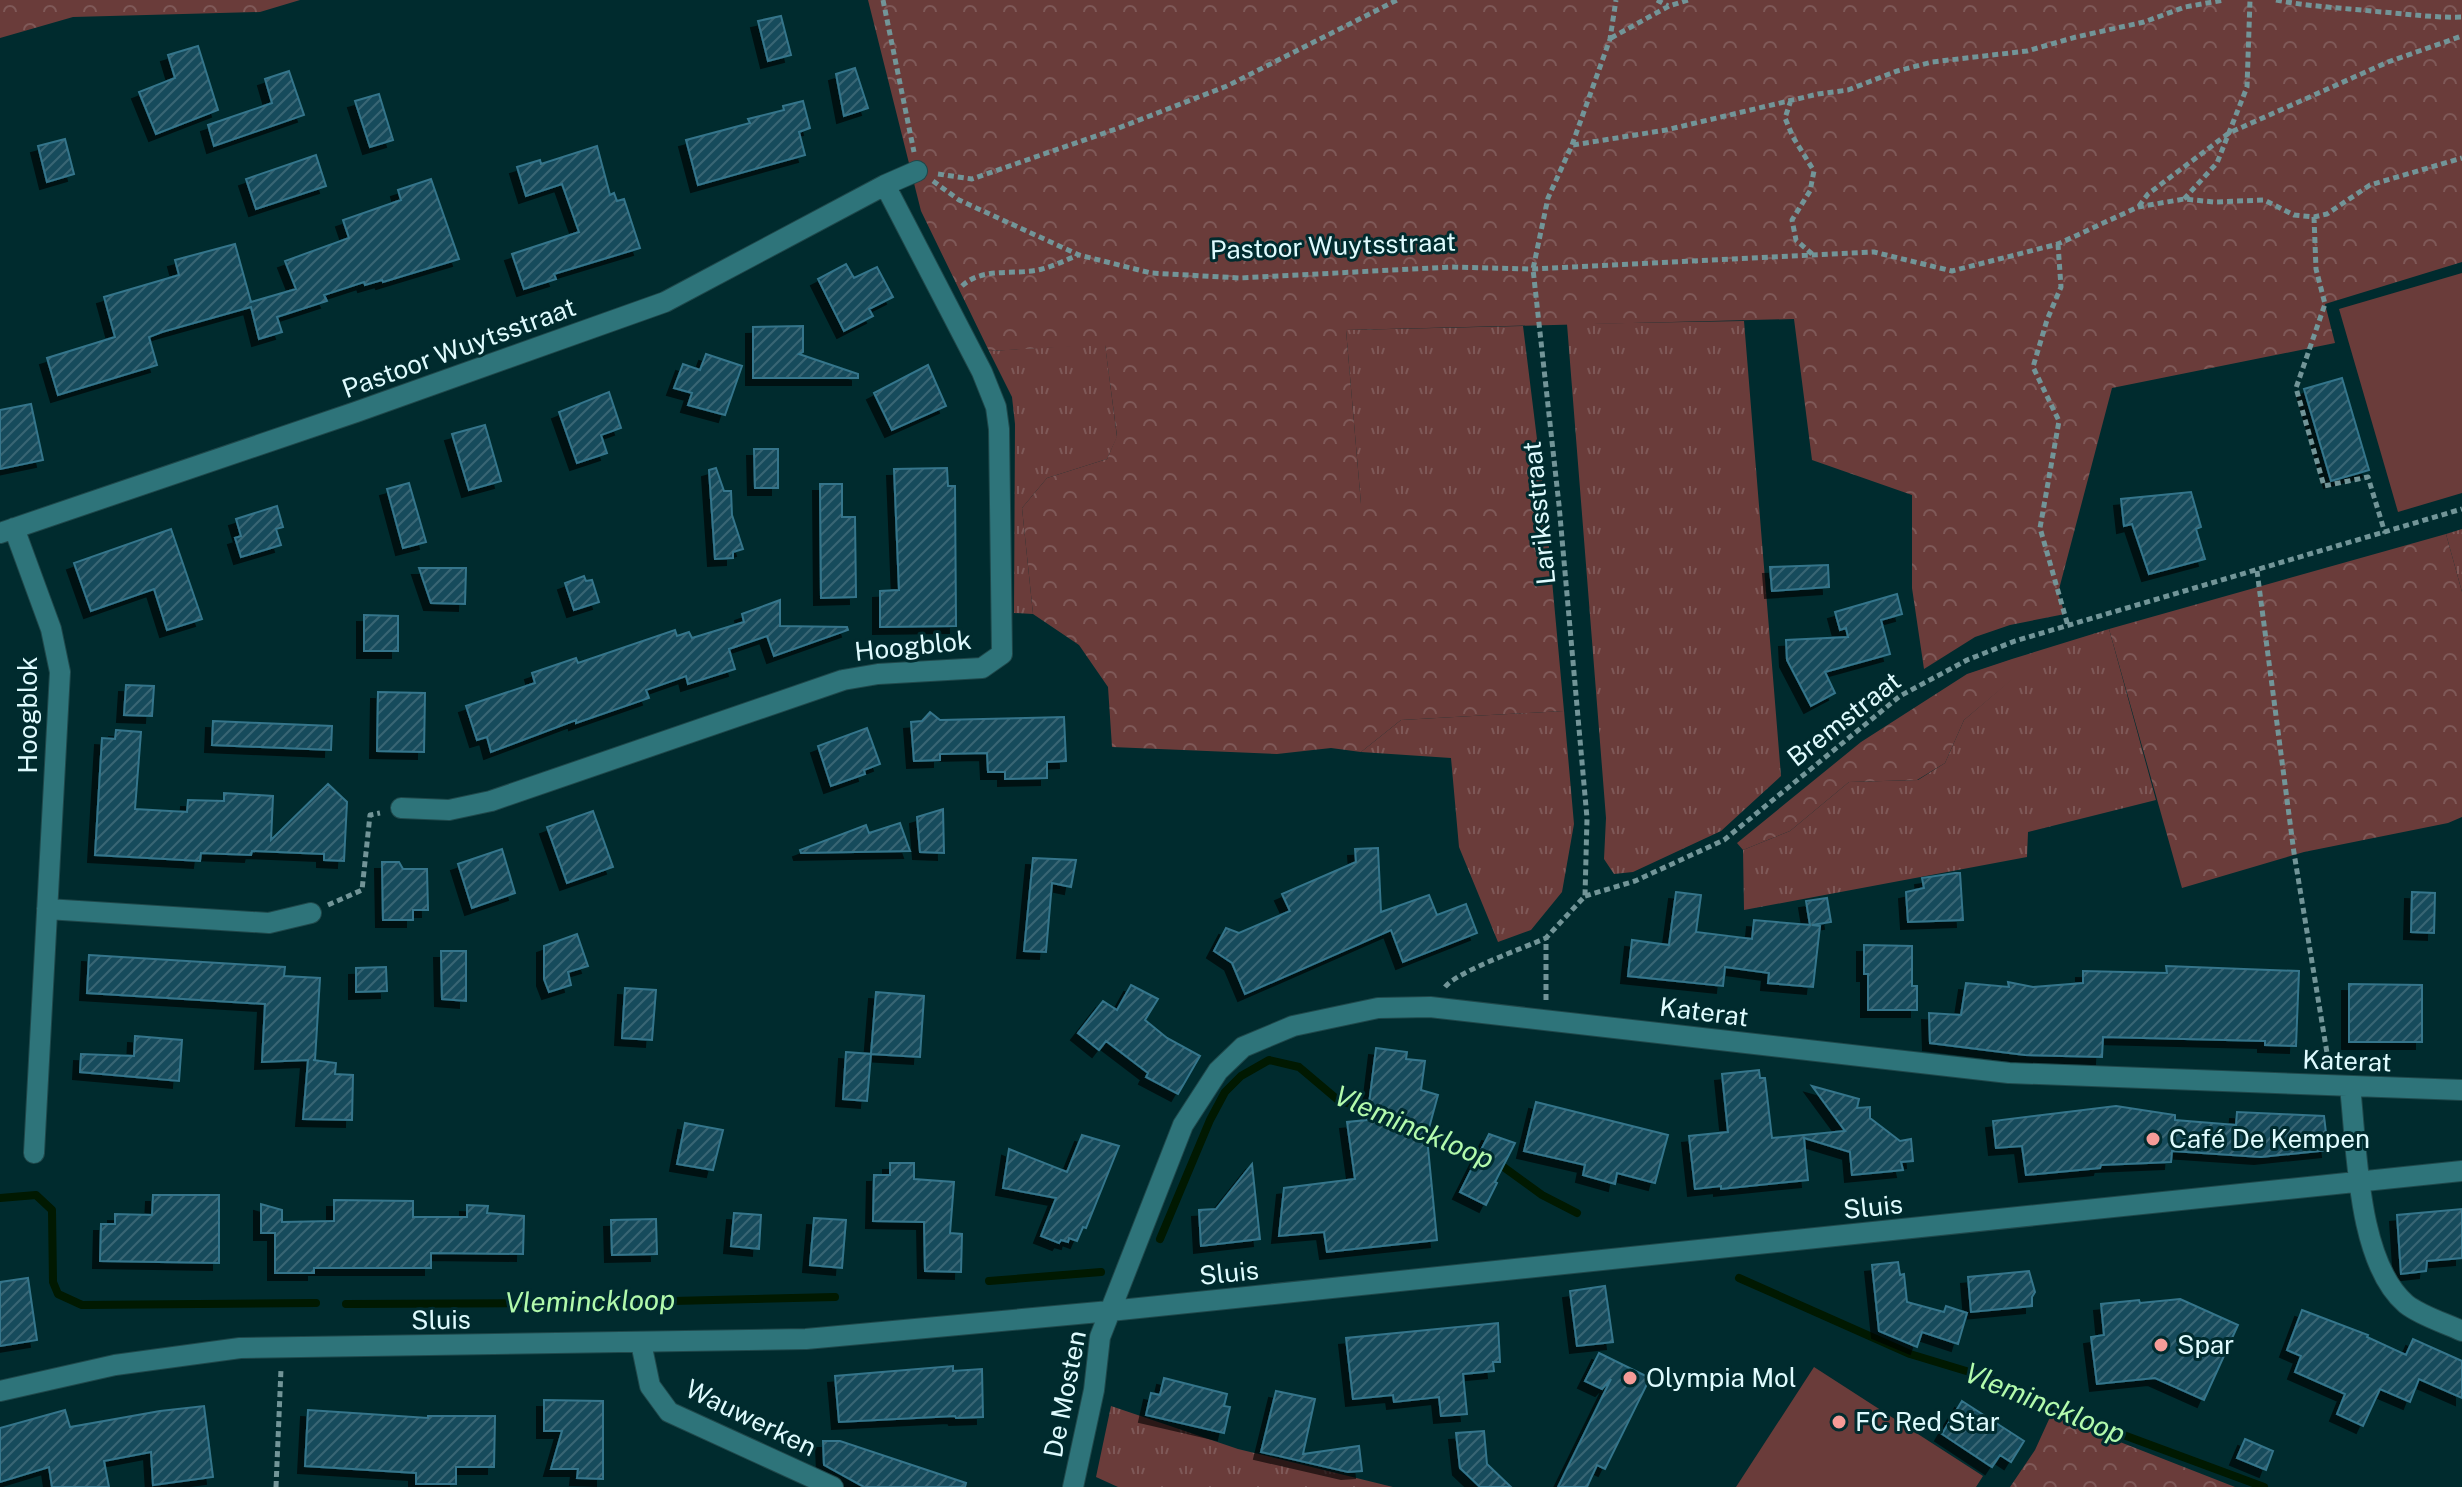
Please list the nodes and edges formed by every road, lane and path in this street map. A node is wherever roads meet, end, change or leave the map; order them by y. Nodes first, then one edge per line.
1 (883, 0) edge
2 (1397, 0) edge
3 (1616, 0) edge
4 (1657, 0) edge
5 (1688, 0) edge
6 (2190, 0) edge
7 (2224, 0) edge
8 (2250, 0) edge
9 (2276, 0) edge
10 (1669, 6) junction
11 (2185, 7) junction
12 (2462, 17) edge
13 (2462, 36) edge
14 (1610, 39) junction
15 (1791, 100) junction
16 (2229, 133) junction
17 (1572, 145) junction
18 (2462, 158) edge
19 (917, 171) junction
20 (885, 185) junction
21 (2184, 199) junction
22 (2138, 207) junction
23 (2314, 217) junction
24 (2058, 244) junction
25 (1079, 255) junction
26 (1813, 255) junction
27 (1533, 269) junction
28 (945, 303) junction
29 (2462, 509) edge
30 (7, 530) edge
31 (2385, 533) junction
32 (2257, 571) junction
33 (2068, 626) junction
34 (401, 808) joint
35 (1585, 896) junction
36 (47, 909) junction
37 (311, 913) joint
38 (1546, 938) junction
39 (1430, 1007) junction
40 (1552, 1020) junction
41 (2341, 1086) junction
42 (2462, 1090) edge
43 (34, 1153) dead end
44 (2462, 1171) edge
45 (2361, 1183) junction
46 (1110, 1311) junction
47 (2462, 1331) edge
48 (641, 1343) junction
49 (282, 1349) junction
50 (0, 1391) edge
51 (276, 1487) edge
52 (833, 1487) edge
53 (1073, 1487) edge

1 - 19 path
2 - 19 path
3 - 14 path, Lariksstraat
4 - 10 path
5 - 10 path
6 - 11 path
7 - 11 path
8 - 16 path
9 - 12 path
10 - 14 path
11 - 15 path
13 - 16 path
14 - 17 path, Lariksstraat
15 - 17 path
15 - 26 path
16 - 21 path
16 - 22 path
17 - 27 path, Lariksstraat
18 - 23 path
19 - 20 street, Pastoor Wuytsstraat
19 - 25 path, Pastoor Wuytsstraat
20 - 28 street, Hoogblok
20 - 30 street, Pastoor Wuytsstraat
21 - 22 path
21 - 23 path
22 - 24 path, Pastoor Wuytsstraat
23 - 31 path
24 - 26 path, Pastoor Wuytsstraat
24 - 33 path
25 - 27 path, Pastoor Wuytsstraat
25 - 28 path
26 - 27 path, Pastoor Wuytsstraat
27 - 35 path, Lariksstraat
28 - 34 street, Hoogblok
29 - 31 path, Bremstraat
30 - 36 street, Hoogblok
31 - 32 path, Bremstraat
32 - 33 path, Bremstraat
32 - 41 path
33 - 35 path, Bremstraat
34 - 37 path
35 - 38 path
36 - 37 street
36 - 43 street, Hoogblok
38 - 39 path
38 - 40 path
39 - 40 street, Katerat
39 - 46 street, Katerat
40 - 41 street, Katerat
41 - 42 street, Katerat
41 - 45 street
44 - 45 street, Sluis
45 - 46 street, Sluis
45 - 47 street
46 - 48 street, Sluis
46 - 53 street, De Mosten
48 - 49 street, Sluis
48 - 52 street, Wauwerken
49 - 50 street, Sluis
49 - 51 path

